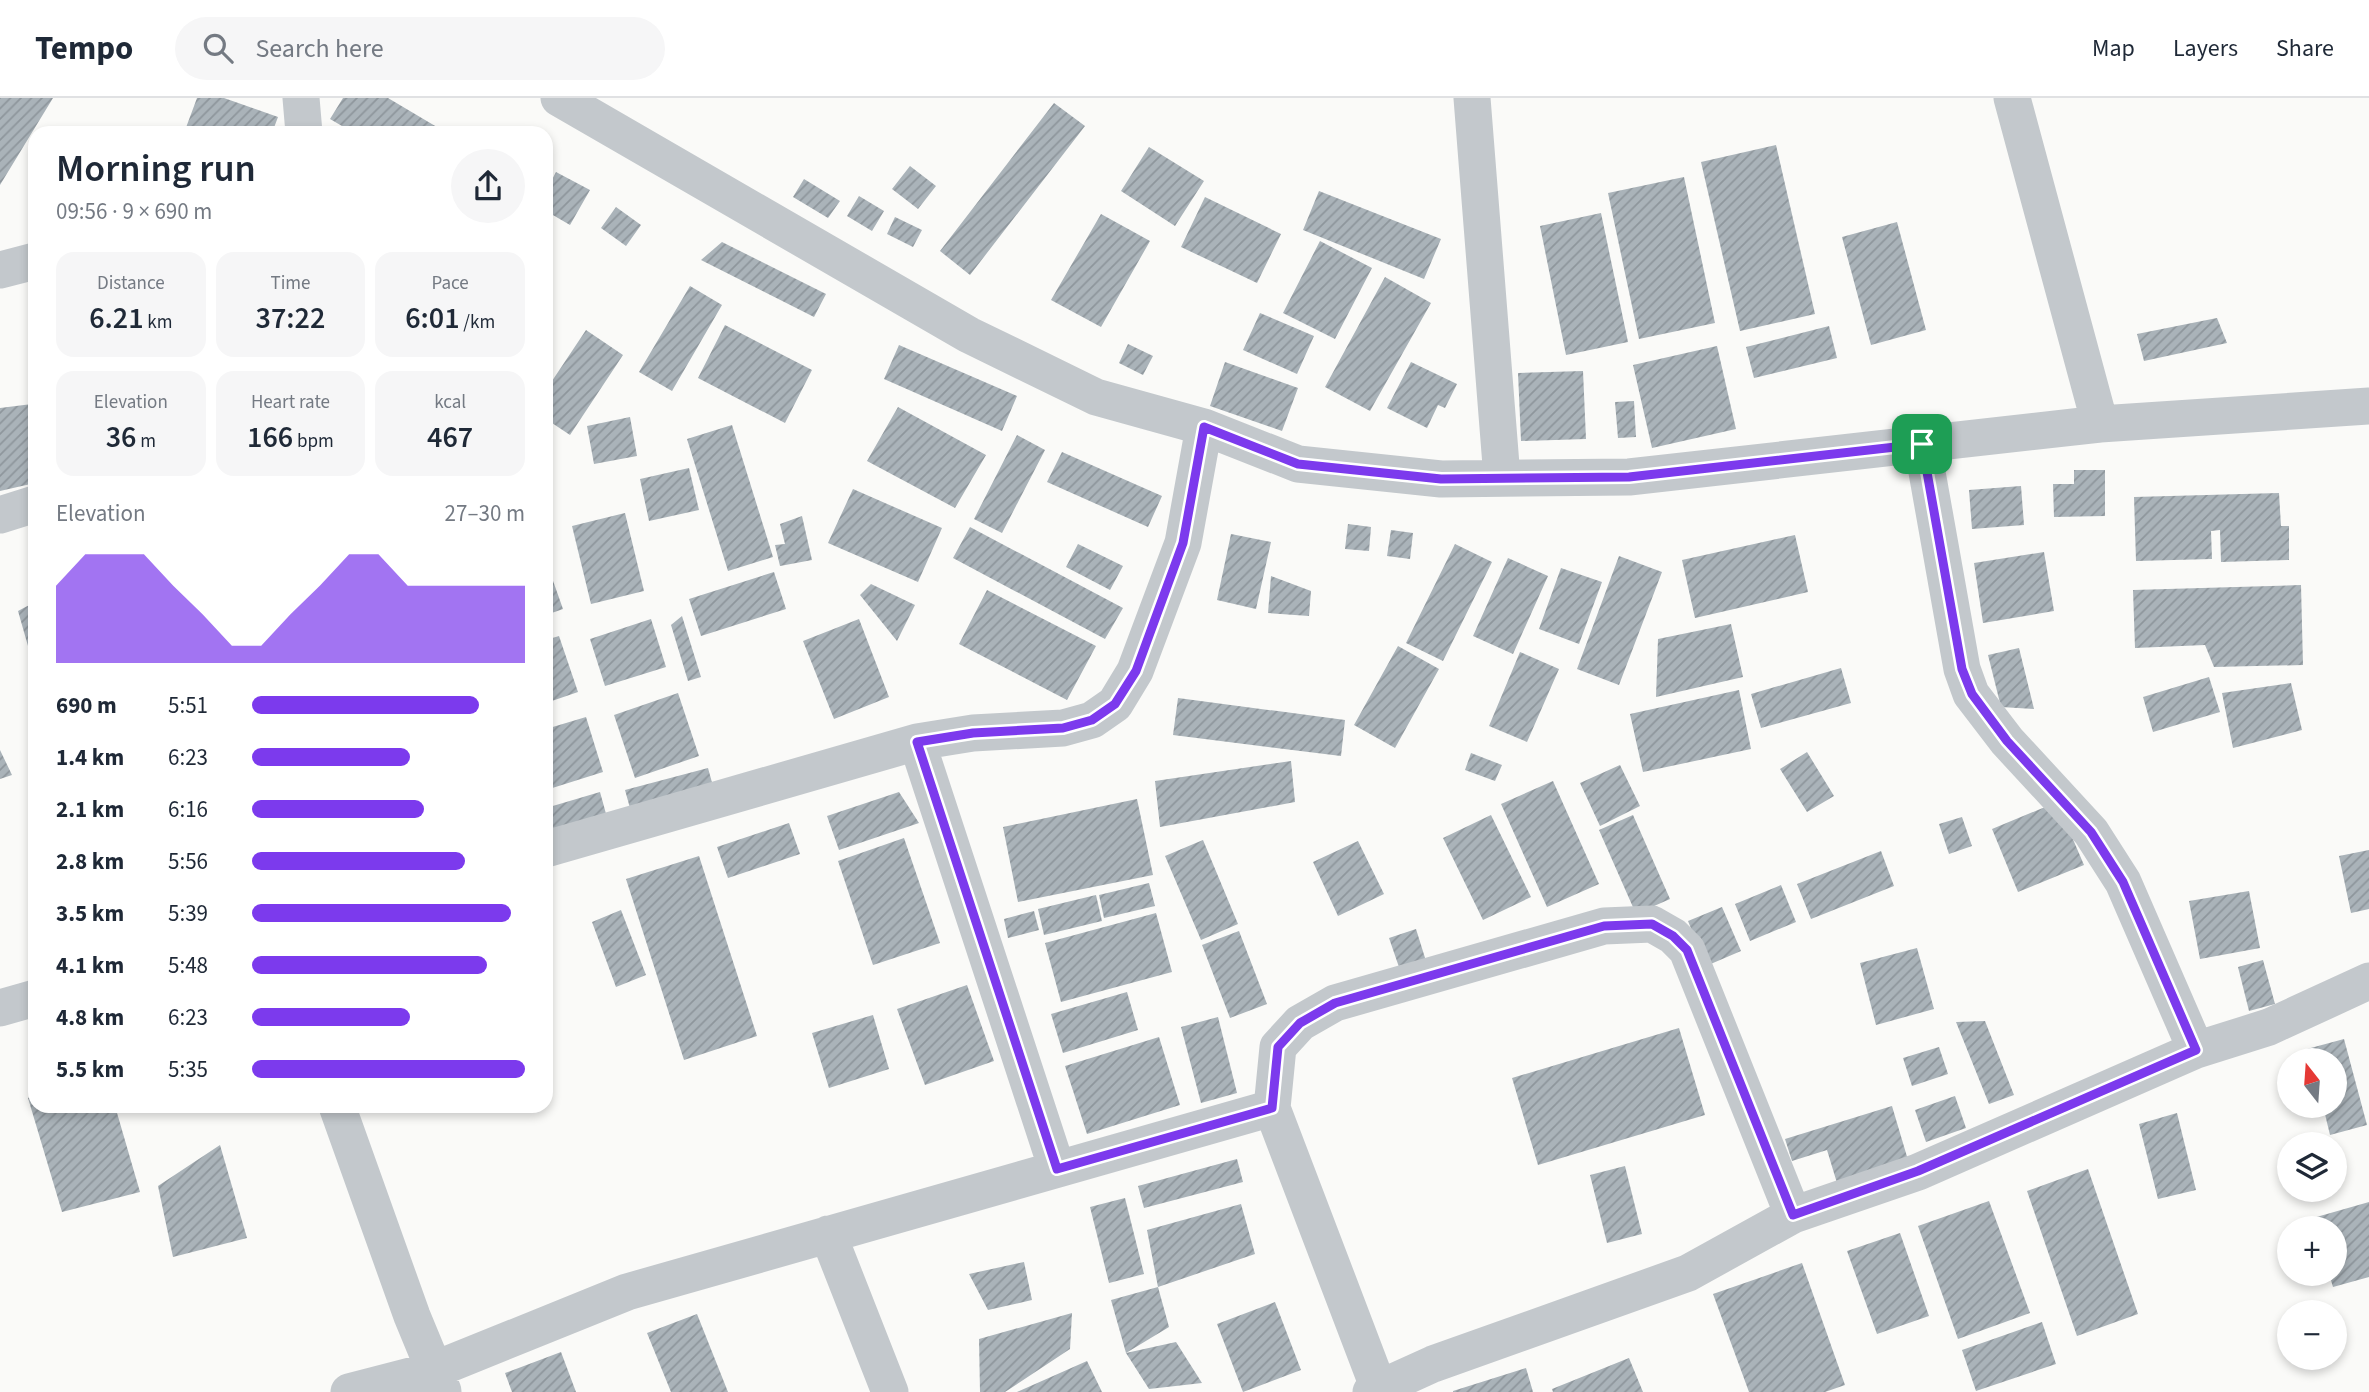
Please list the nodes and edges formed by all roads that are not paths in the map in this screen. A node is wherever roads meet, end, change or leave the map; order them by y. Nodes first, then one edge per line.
1 (301, 98) edge
2 (559, 98) edge
3 (1472, 98) edge
4 (2012, 98) edge
5 (303, 126) edge
6 (28, 263) edge
7 (0, 270) edge
8 (2369, 405) edge
9 (2100, 424) junction
10 (1204, 427) junction
11 (1922, 444) junction
12 (1502, 478) junction
13 (28, 506) edge
14 (0, 515) edge
15 (917, 742) junction
16 (553, 847) edge
17 (2369, 981) edge
18 (28, 1000) edge
19 (0, 1008) edge
20 (2196, 1050) junction
21 (1272, 1108) junction
22 (340, 1113) edge
23 (1057, 1169) junction
24 (1793, 1215) junction
25 (828, 1234) junction
26 (439, 1381) edge
27 (1375, 1390) edge
28 (349, 1392) edge
29 (890, 1392) edge

1 - 5 street
2 - 10 street
3 - 12 street
4 - 9 street
6 - 7 street
8 - 9 street
9 - 11 street
10 - 12 street
10 - 15 street
11 - 12 street
11 - 20 street
13 - 14 street
15 - 16 street
15 - 23 street
17 - 20 street
18 - 19 street
20 - 24 street
21 - 23 street
21 - 24 street
21 - 27 street
22 - 26 street
23 - 25 street
24 - 27 street
25 - 26 street
25 - 29 street
26 - 28 street

